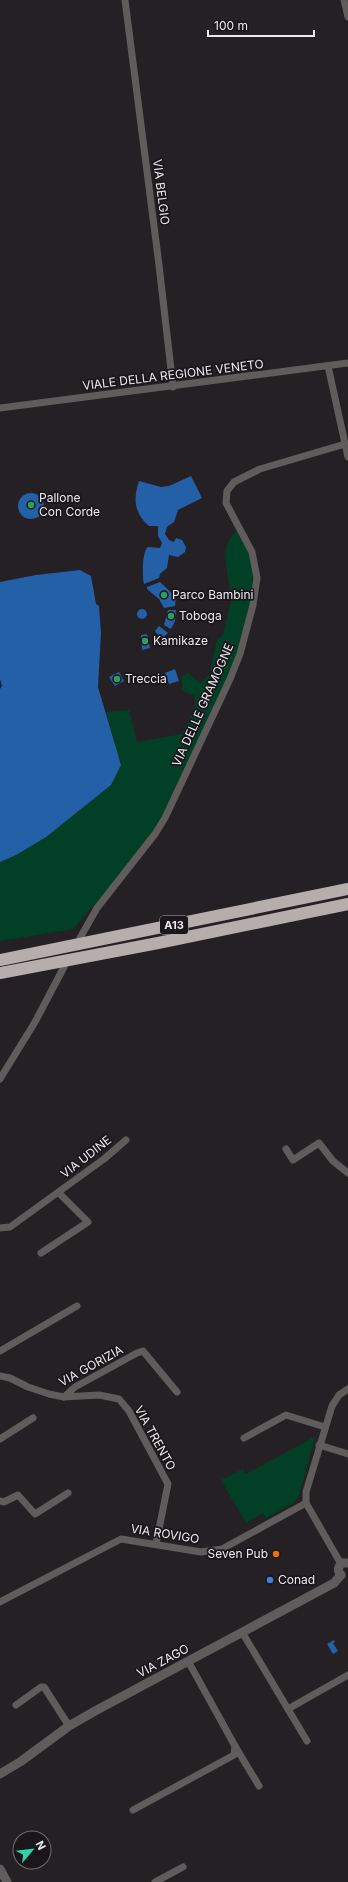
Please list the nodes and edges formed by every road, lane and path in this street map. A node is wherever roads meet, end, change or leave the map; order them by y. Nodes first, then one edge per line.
1 (125, 0) edge
2 (344, 0) edge
3 (348, 17) edge
4 (348, 363) edge
5 (328, 366) junction
6 (173, 386) junction
7 (0, 408) edge
8 (345, 444) junction
9 (348, 457) edge
10 (348, 889) edge
11 (348, 904) edge
12 (80, 938) dead end
13 (0, 960) edge
14 (64, 966) dead end
15 (0, 973) edge
16 (0, 1079) edge
17 (126, 1140) dead end
18 (286, 1149) dead end
19 (348, 1173) edge
20 (59, 1193) junction
21 (0, 1228) edge
22 (41, 1253) dead end
23 (77, 1306) dead end
24 (0, 1352) edge
25 (0, 1376) edge
26 (348, 1389) edge
27 (177, 1392) dead end
28 (64, 1397) junction
29 (33, 1418) dead end
30 (325, 1427) junction
31 (244, 1438) dead end
32 (0, 1439) edge
33 (320, 1445) junction
34 (348, 1454) edge
35 (68, 1493) dead end
36 (0, 1501) edge
37 (306, 1503) junction
38 (156, 1544) junction
39 (344, 1564) edge
40 (344, 1576) edge
41 (0, 1602) edge
42 (242, 1632) junction
43 (188, 1661) junction
44 (348, 1675) edge
45 (16, 1704) dead end
46 (288, 1709) junction
47 (69, 1726) junction
48 (307, 1741) dead end
49 (235, 1746) junction
50 (0, 1774) edge
51 (259, 1786) dead end
52 (133, 1810) dead end
53 (183, 1867) dead end
54 (0, 1868) edge
55 (7, 1882) edge
56 (155, 1882) edge

1 - 6 street, VIA BELGIO
2 - 3 street
4 - 5 street, VIALE DELLA REGIONE VENETO
5 - 6 street, VIALE DELLA REGIONE VENETO
5 - 8 street
6 - 7 street, VIALE DELLA REGIONE VENETO
8 - 9 street
8 - 12 street, VIA DELLE GRAMOGNE
10 - 13 highway, A13
11 - 15 highway, A13
14 - 16 street
17 - 20 street, VIA UDINE
18 - 19 street
20 - 21 street, VIA UDINE
20 - 22 street, VIA UDINE
23 - 24 street
25 - 28 street, VIA GORIZIA
26 - 30 street
27 - 28 street, VIA GORIZIA
28 - 38 street, VIA TRENTO
29 - 32 street
30 - 31 street
30 - 33 street
33 - 34 street
33 - 37 street
35 - 36 street
37 - 38 street, VIA ROVIGO
37 - 39 street
38 - 41 street, VIA ROVIGO
39 - 40 street, VIA ZAGO
40 - 42 street, VIA ZAGO
42 - 43 street, VIA ZAGO
42 - 46 street
43 - 47 street, VIA ZAGO
43 - 49 street
44 - 46 street
45 - 47 street
46 - 48 street
47 - 50 street, VIA ZAGO
49 - 51 street
49 - 52 street
53 - 56 street
54 - 55 street

